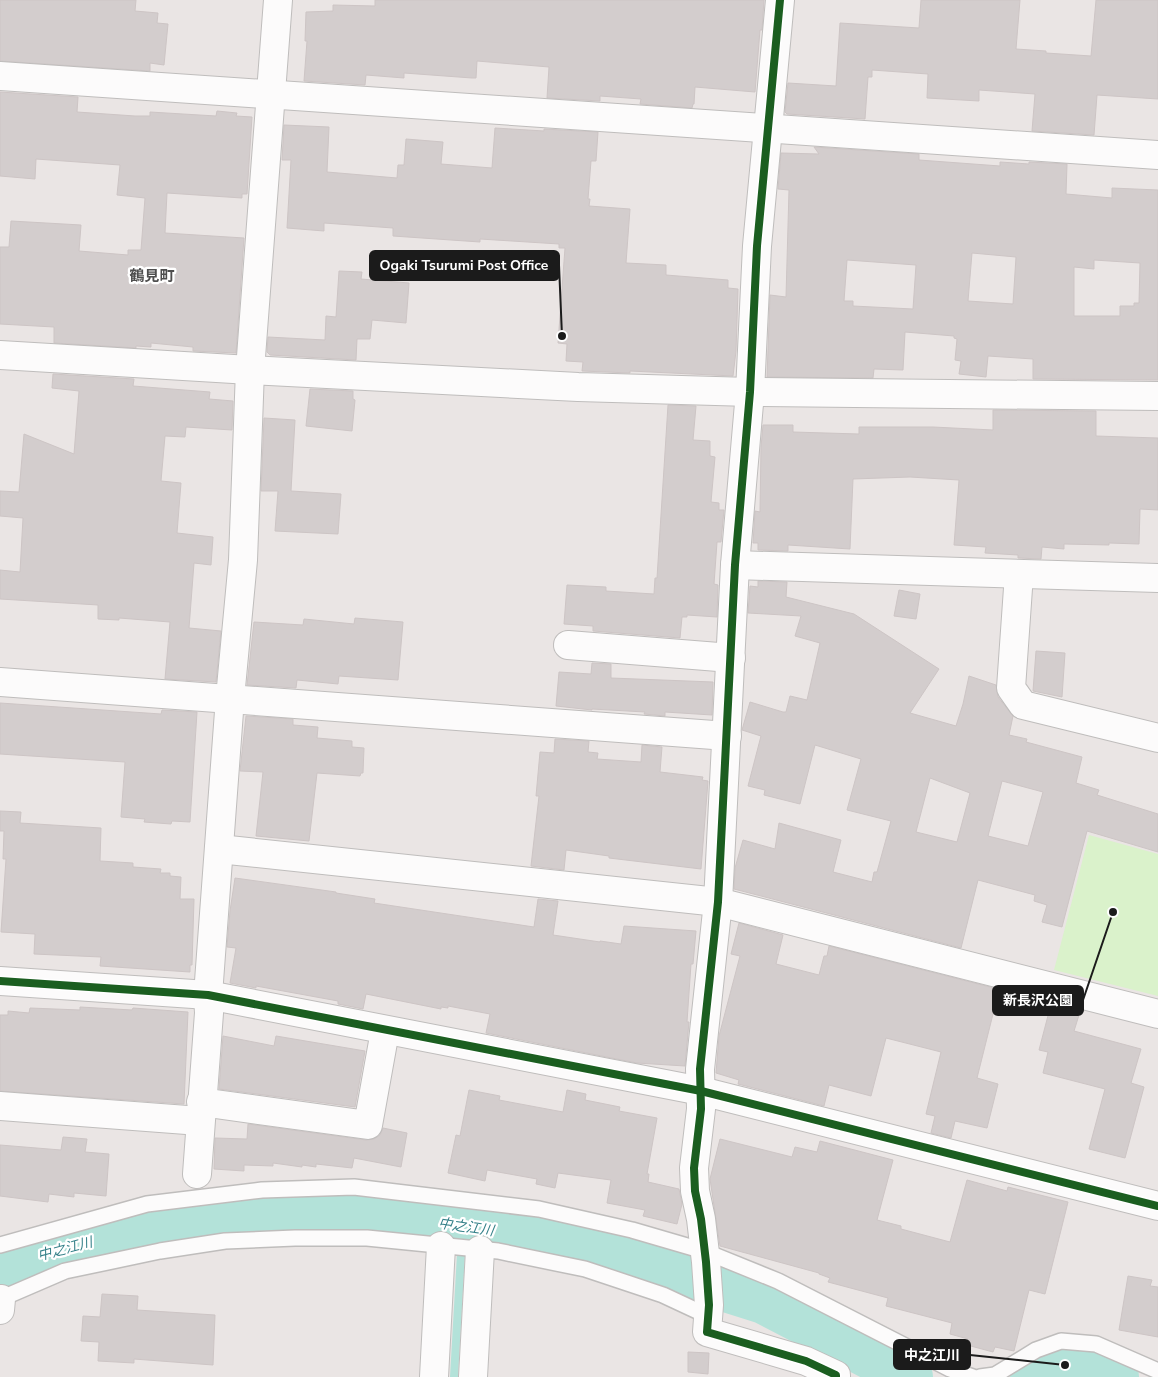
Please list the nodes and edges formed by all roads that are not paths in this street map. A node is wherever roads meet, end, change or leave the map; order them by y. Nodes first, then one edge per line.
1 (278, 0) edge
2 (780, 0) edge
3 (0, 76) edge
4 (272, 95) junction
5 (768, 130) junction
6 (1158, 155) edge
7 (0, 355) edge
8 (250, 370) junction
9 (750, 392) junction
10 (1158, 396) edge
11 (735, 565) junction
12 (1020, 574) junction
13 (1158, 578) edge
14 (568, 645) dead end
15 (731, 658) junction
16 (0, 682) edge
17 (230, 698) junction
18 (727, 736) junction
19 (1158, 738) edge
20 (219, 849) junction
21 (718, 902) junction
22 (0, 981) edge
23 (208, 995) junction
24 (1158, 1014) edge
25 (385, 1031) junction
26 (701, 1090) junction
27 (0, 1106) edge
28 (201, 1111) junction
29 (196, 1174) dead end
30 (1158, 1206) edge
31 (0, 1245) edge
32 (441, 1246) junction
33 (480, 1250) junction
34 (705, 1256) junction
35 (0, 1299) edge
36 (0, 1310) edge
37 (708, 1311) junction
38 (1158, 1371) edge
39 (839, 1376) edge
40 (434, 1377) edge
41 (474, 1377) edge
42 (973, 1377) edge
43 (980, 1377) edge

1 - 4 street
2 - 5 street
3 - 4 street
4 - 5 street
4 - 8 street
5 - 6 street
5 - 9 street
7 - 8 street
8 - 9 street
8 - 17 street
9 - 10 street
9 - 11 street
11 - 12 street
11 - 15 street
12 - 13 street
12 - 19 street
14 - 15 street
15 - 18 street
16 - 17 street
17 - 18 street
17 - 20 street
18 - 21 street
20 - 21 street
20 - 23 street
21 - 24 street
21 - 26 street
22 - 23 street
23 - 25 street
23 - 28 street
25 - 26 street
25 - 28 street
26 - 30 street
26 - 34 street
27 - 28 street
28 - 29 street
31 - 34 lane
32 - 33 lane
32 - 35 lane
32 - 40 street
33 - 37 lane
33 - 41 street
34 - 37 street
34 - 42 lane
35 - 36 street
37 - 39 street
38 - 43 lane

